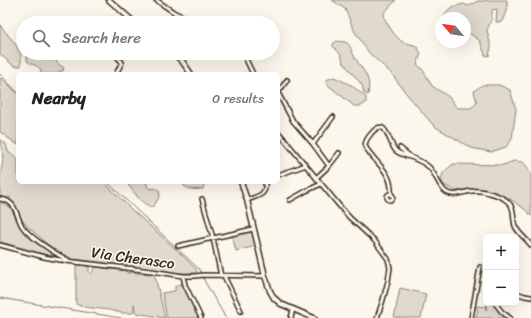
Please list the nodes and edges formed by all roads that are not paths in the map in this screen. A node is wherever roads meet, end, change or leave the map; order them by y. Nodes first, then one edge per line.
1 (109, 0) edge
2 (156, 0) edge
3 (127, 16) edge
4 (182, 16) edge
5 (120, 60) edge
6 (181, 60) edge
7 (247, 60) edge
8 (117, 72) edge
9 (190, 72) edge
10 (253, 72) edge
11 (287, 80) dead end
12 (280, 90) edge
13 (280, 97) edge
14 (334, 117) dead end
15 (280, 134) edge
16 (313, 144) junction
17 (400, 148) dead end
18 (339, 153) dead end
19 (413, 158) junction
20 (306, 165) junction
21 (329, 166) junction
22 (280, 174) edge
23 (316, 178) junction
24 (242, 184) edge
25 (265, 184) edge
26 (321, 184) junction
27 (392, 194) dead end
28 (0, 199) edge
29 (202, 199) dead end
30 (247, 200) junction
31 (290, 200) dead end
32 (253, 229) junction
33 (213, 238) junction
34 (0, 245) edge
35 (531, 245) edge
36 (178, 246) dead end
37 (71, 261) junction
38 (480, 267) dead end
39 (183, 276) junction
40 (222, 276) junction
41 (265, 276) junction
42 (519, 294) edge
43 (531, 297) edge
44 (497, 306) edge
45 (293, 309) junction
46 (241, 311) dead end
47 (201, 318) edge
48 (291, 318) edge
49 (314, 318) edge
50 (377, 318) edge
51 (471, 318) edge
52 (510, 318) edge

1 - 3 main road
2 - 4 street
5 - 8 street
6 - 9 main road
7 - 10 street
11 - 12 street
13 - 16 street
14 - 16 street
15 - 20 street
16 - 21 street
17 - 19 street
18 - 21 street
19 - 27 street
19 - 35 street
20 - 22 street
20 - 23 street
21 - 23 street
23 - 26 street
24 - 30 main road
25 - 30 street
26 - 31 street
26 - 50 street
28 - 37 street
29 - 33 street
30 - 32 main road
32 - 33 street
32 - 41 main road
33 - 36 street
33 - 40 street
34 - 37 street, Via Cherasco
37 - 39 street, Via Cherasco
38 - 51 street
39 - 40 street, Via Cherasco
39 - 47 street
40 - 41 street, Via Cherasco
40 - 46 street
41 - 45 main road
42 - 43 street
44 - 52 street
45 - 48 street
45 - 49 main road

